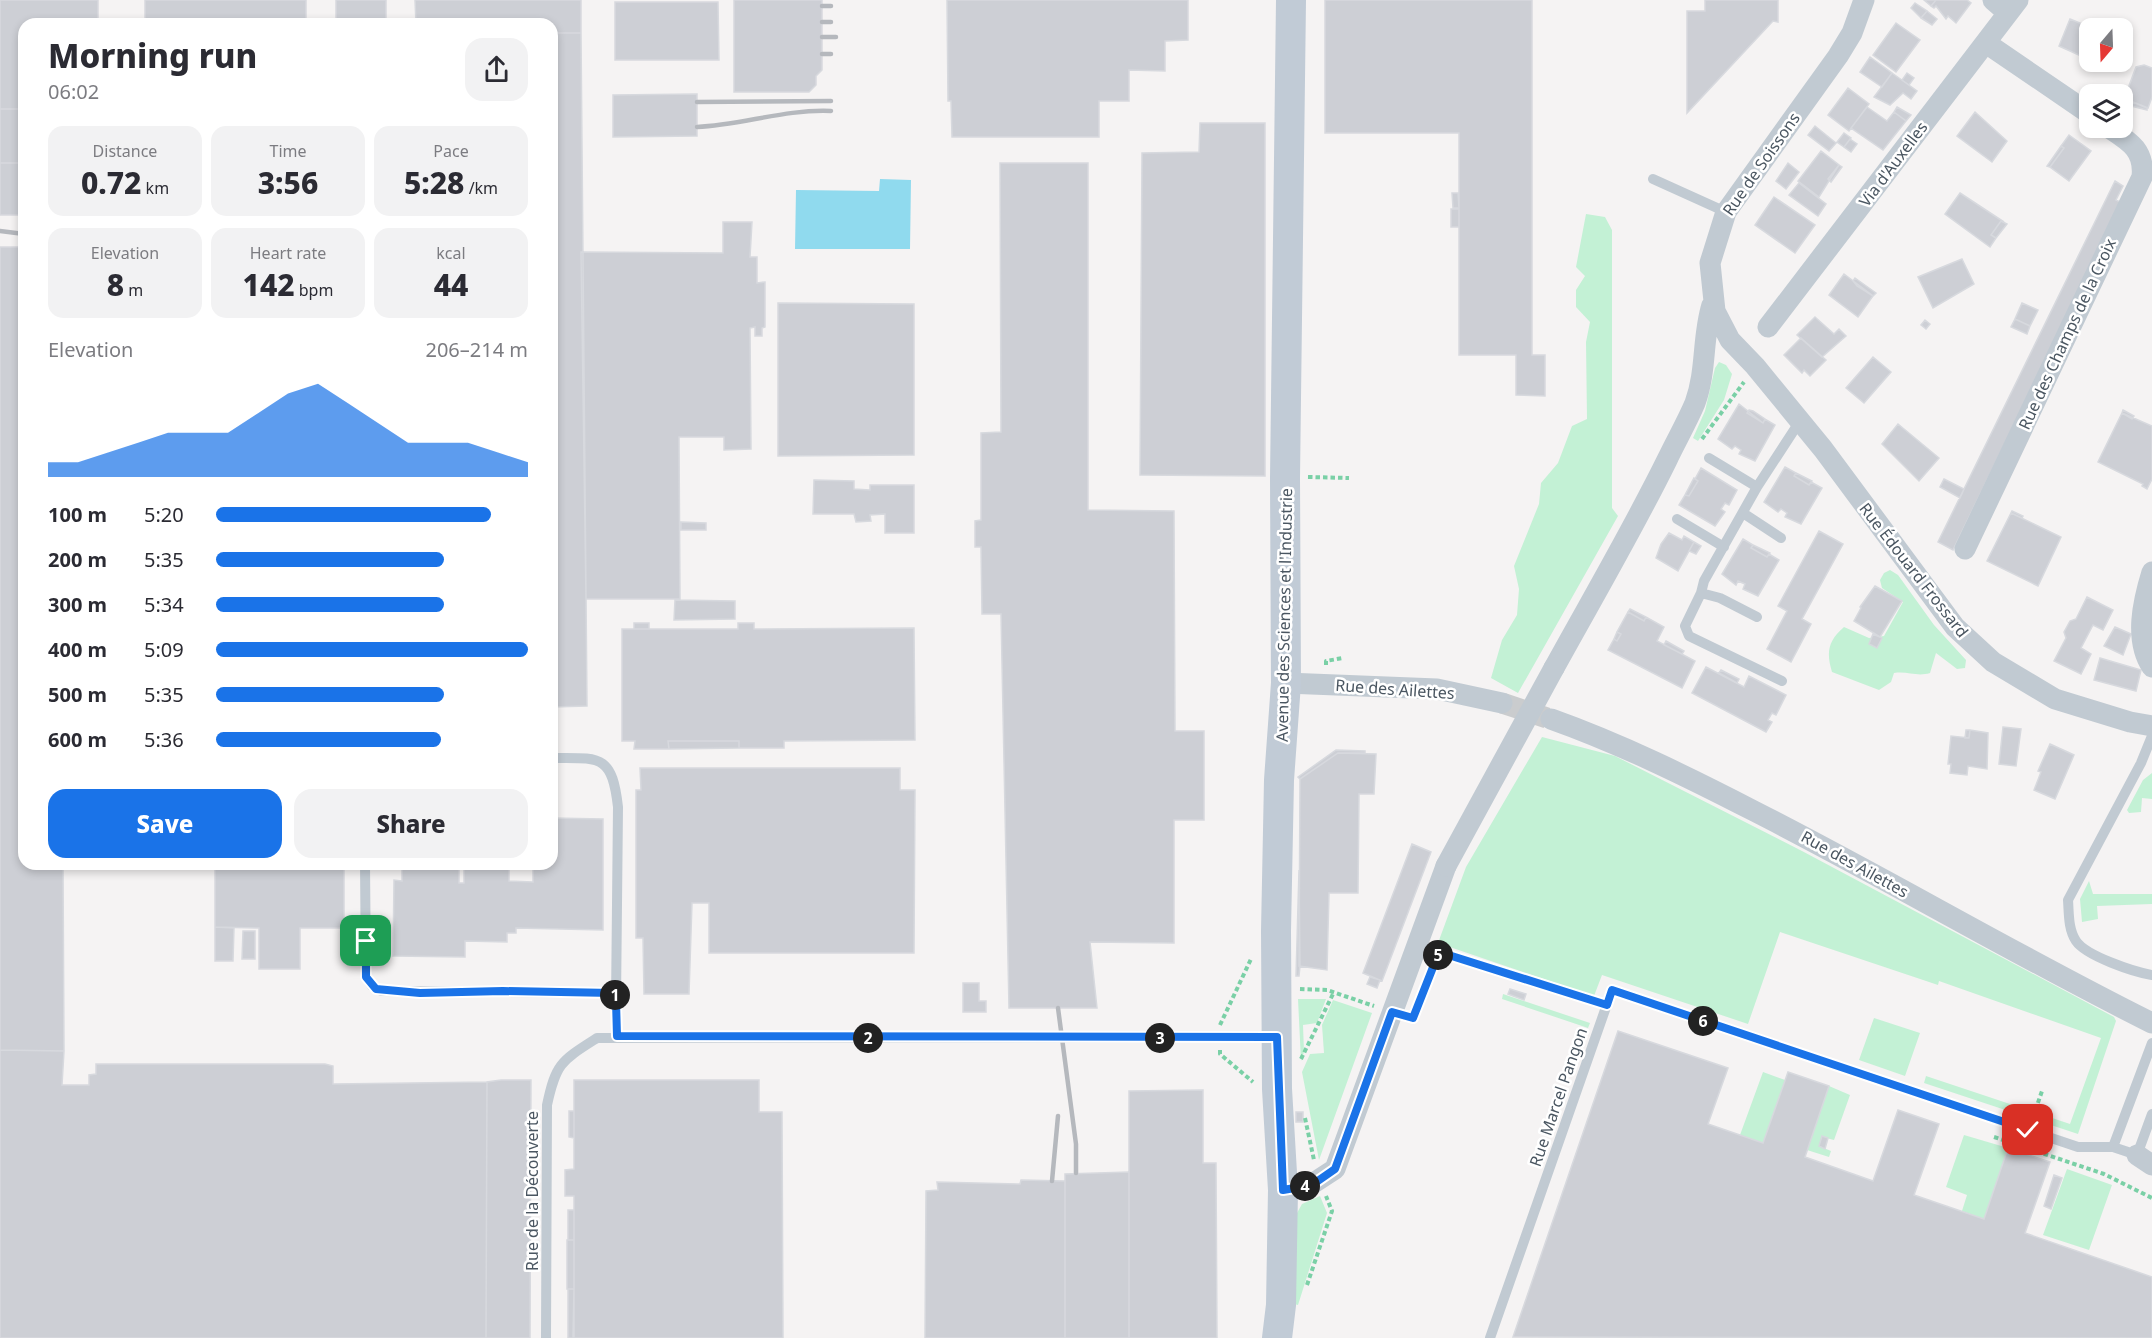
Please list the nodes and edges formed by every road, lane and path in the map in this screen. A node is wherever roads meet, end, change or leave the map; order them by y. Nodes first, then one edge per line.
1 (1291, 0) edge
2 (1864, 0) edge
3 (2006, 4) edge
4 (1986, 44) junction
5 (2079, 107) edge
6 (2123, 138) edge
7 (1653, 179) dead end
8 (1726, 212) junction
9 (1712, 305) junction
10 (1768, 327) dead end
11 (1755, 366) joint
12 (1800, 421) junction
13 (1709, 458) dead end
14 (1315, 477) dead end
15 (1349, 478) dead end
16 (1758, 487) junction
17 (1743, 513) junction
18 (1677, 519) dead end
19 (1781, 538) dead end
20 (1724, 547) junction
21 (1965, 549) dead end
22 (2152, 572) edge
23 (1701, 593) junction
24 (1757, 617) dead end
25 (1343, 658) dead end
26 (1335, 659) dead end
27 (2152, 667) edge
28 (1782, 681) dead end
29 (1286, 683) junction
30 (1502, 703) tunnel mouth
31 (1551, 719) tunnel mouth
32 (2152, 726) edge
33 (2152, 736) edge
34 (558, 758) edge
35 (365, 870) edge
36 (2152, 975) edge
37 (1294, 988) dead end
38 (1334, 992) junction
39 (616, 1001) junction
40 (1607, 1005) junction
41 (1392, 1012) junction
42 (2152, 1023) edge
43 (617, 1036) junction
44 (1265, 1037) junction
45 (2152, 1043) edge
46 (1299, 1064) dead end
47 (2042, 1091) dead end
48 (2152, 1114) edge
49 (2032, 1120) dead end
50 (2113, 1147) junction
51 (2145, 1160) edge
52 (1283, 1190) junction
53 (546, 1338) edge
54 (1277, 1338) edge
55 (1490, 1338) edge

1 - 29 street, Avenue des Sciences et l'Industrie
2 - 8 street, Rue de Soissons
3 - 4 street, Via d'Auxelles
4 - 5 street
4 - 10 street, Via d'Auxelles
6 - 21 street, Rue des Champs de la Croix
7 - 8 lane
8 - 9 street, Rue de Soissons
9 - 11 street, Rue de Soissons
9 - 41 street, bridge
11 - 12 street, Rue Édouard Frossard
12 - 16 lane
12 - 32 street, Rue Édouard Frossard
13 - 16 lane
14 - 15 path
16 - 17 lane
17 - 19 lane
17 - 20 lane
18 - 20 lane
20 - 23 lane
22 - 27 street
23 - 24 lane
23 - 28 lane
25 - 26 path
29 - 30 street, Rue des Ailettes
29 - 44 street, Avenue des Sciences et l'Industrie
31 - 42 street, Rue des Ailettes
33 - 36 lane
34 - 39 lane
35 - 39 lane
37 - 38 path
38 - 41 path
38 - 46 path
39 - 43 lane
40 - 41 path
40 - 50 lane
40 - 55 lane, Rue Marcel Pangon
41 - 52 street
43 - 44 lane, Rue de la Découverte
43 - 53 lane, Rue de la Découverte
44 - 52 street, Avenue des Sciences et l'Industrie
45 - 50 lane
47 - 49 path
48 - 51 lane
50 - 51 lane
52 - 54 street, Avenue des Sciences et l'Industrie

